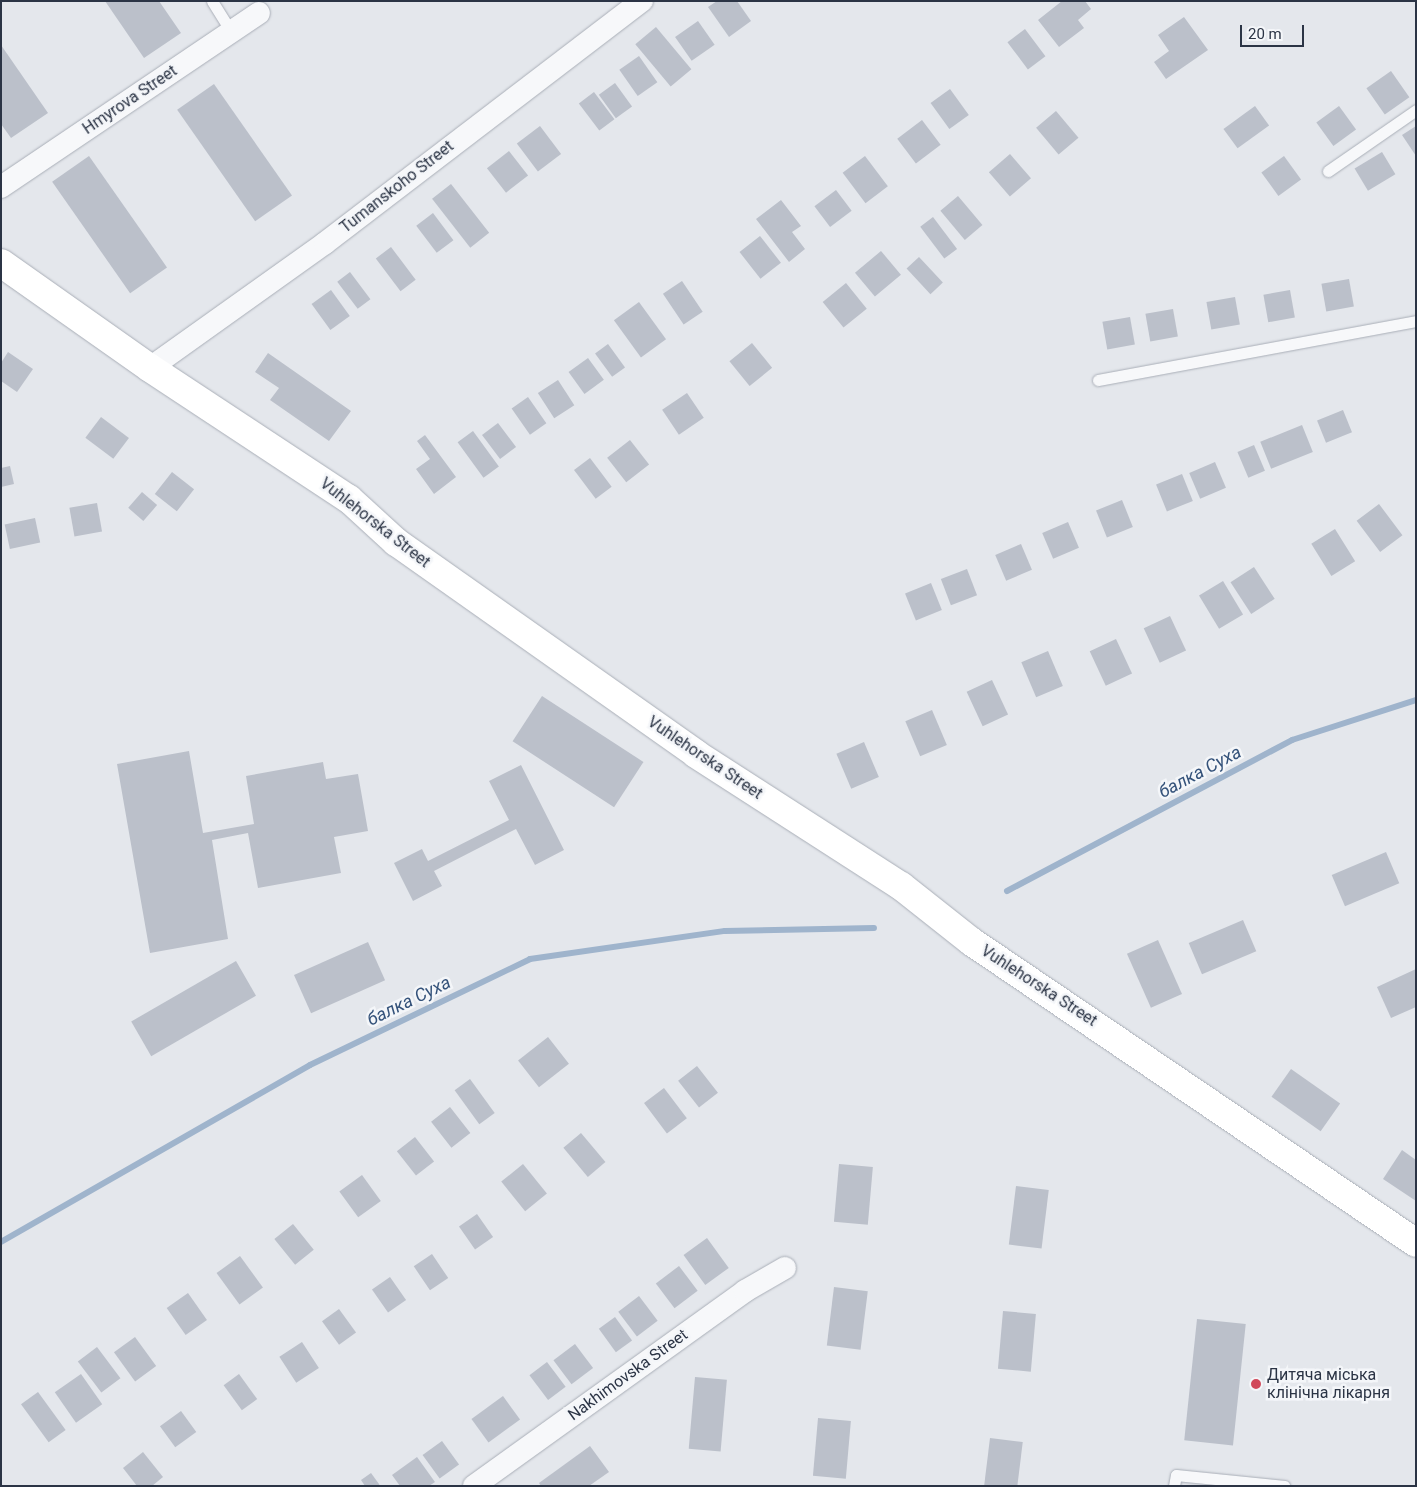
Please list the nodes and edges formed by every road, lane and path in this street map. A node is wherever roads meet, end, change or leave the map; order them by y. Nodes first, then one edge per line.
1 (212, 1) edge
2 (642, 1) edge
3 (258, 13) dead end
4 (231, 32) junction
5 (1416, 110) edge
6 (1328, 171) dead end
7 (1, 187) edge
8 (1, 263) edge
9 (1416, 321) edge
10 (150, 368) junction
11 (1098, 380) dead end
12 (1416, 1243) edge
13 (785, 1268) dead end
14 (474, 1486) edge
15 (1174, 1486) edge
16 (1284, 1486) edge

1 - 4 lane
2 - 10 street, Tumanskoho Street
3 - 4 street, Hmyrova Street
4 - 7 street, Hmyrova Street
5 - 6 lane
8 - 10 main road, Vuhlehorska Street
9 - 11 lane
10 - 12 main road, Vuhlehorska Street
13 - 14 street, Nakhimovska Street
15 - 16 lane

